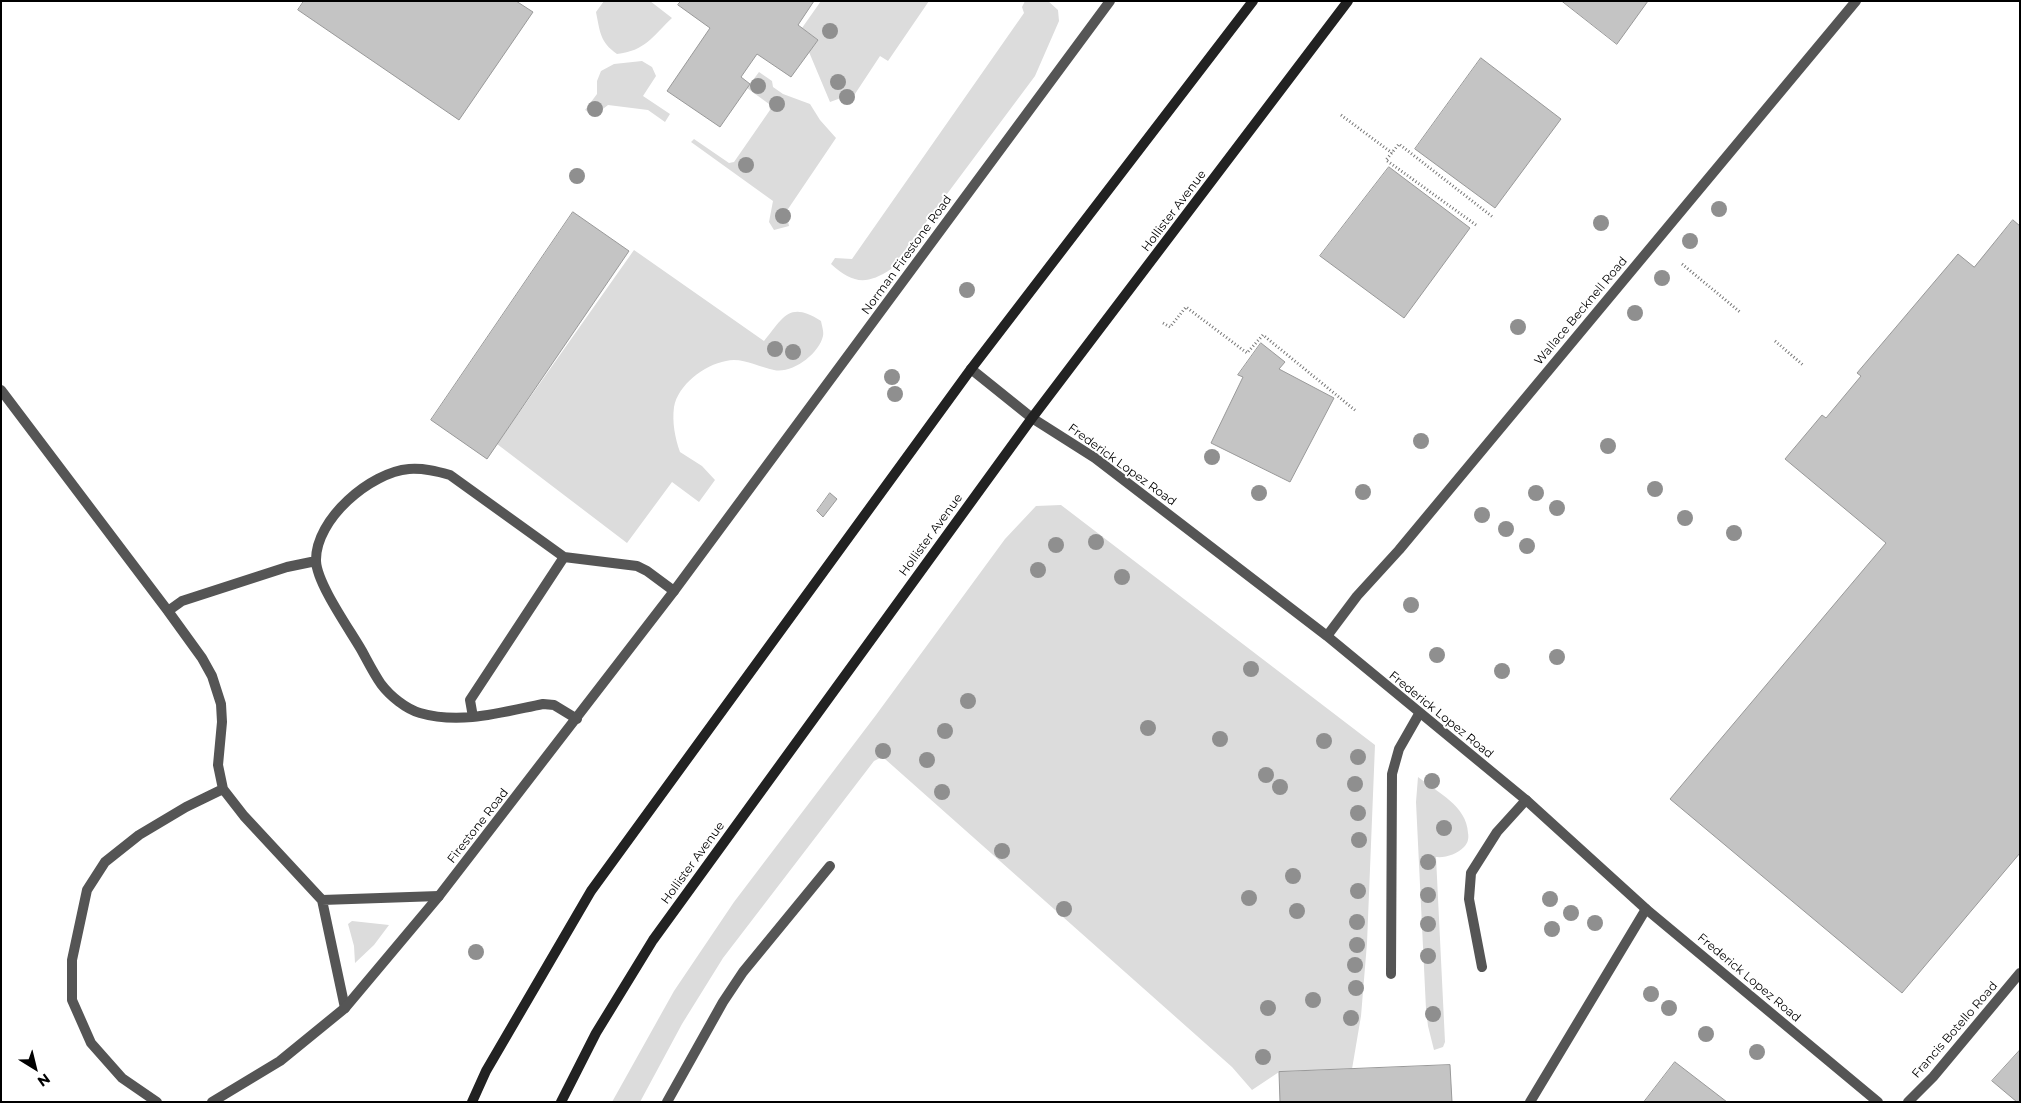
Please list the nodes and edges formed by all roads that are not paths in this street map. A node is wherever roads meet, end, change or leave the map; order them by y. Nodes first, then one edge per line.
1 (1110, 1) edge
2 (1253, 1) edge
3 (1348, 1) edge
4 (1856, 1) edge
5 (971, 370) junction
6 (1, 390) edge
7 (1032, 418) junction
8 (724, 524) joint
9 (564, 557) junction
10 (316, 561) junction
11 (674, 591) junction
12 (168, 611) junction
13 (1327, 636) junction
14 (1419, 714) junction
15 (473, 717) junction
16 (577, 719) junction
17 (223, 789) junction
18 (1526, 800) junction
19 (830, 866) dead end
20 (440, 896) junction
21 (322, 900) junction
22 (1646, 908) junction
23 (1482, 967) dead end
24 (2020, 973) edge
25 (1390, 974) dead end
26 (345, 1008) junction
27 (157, 1102) edge
28 (212, 1102) edge
29 (472, 1102) edge
30 (561, 1102) edge
31 (666, 1102) edge
32 (1530, 1102) edge
33 (1878, 1102) edge
34 (1908, 1102) edge

1 - 8 street, Norman Firestone Road
2 - 5 main road
3 - 7 main road, Hollister Avenue
4 - 13 street, Wallace Becknell Road
5 - 7 street, Frederick Lopez Road
5 - 29 main road
6 - 12 street
7 - 13 street, Frederick Lopez Road
7 - 30 main road, Hollister Avenue
8 - 11 street, Firestone Road
9 - 10 street
9 - 11 street
9 - 15 street
10 - 12 street
10 - 15 street
11 - 16 street, Firestone Road
12 - 17 street
13 - 14 street, Frederick Lopez Road
14 - 18 street, Frederick Lopez Road
14 - 25 street
15 - 16 street
16 - 20 street, Firestone Road
17 - 21 street
17 - 27 street
18 - 22 street, Frederick Lopez Road
18 - 23 street
19 - 31 street
20 - 21 street
20 - 26 street, Firestone Road
21 - 26 street
22 - 32 street
22 - 33 street, Frederick Lopez Road
24 - 34 street, Francis Botello Road
26 - 28 street, Firestone Road

